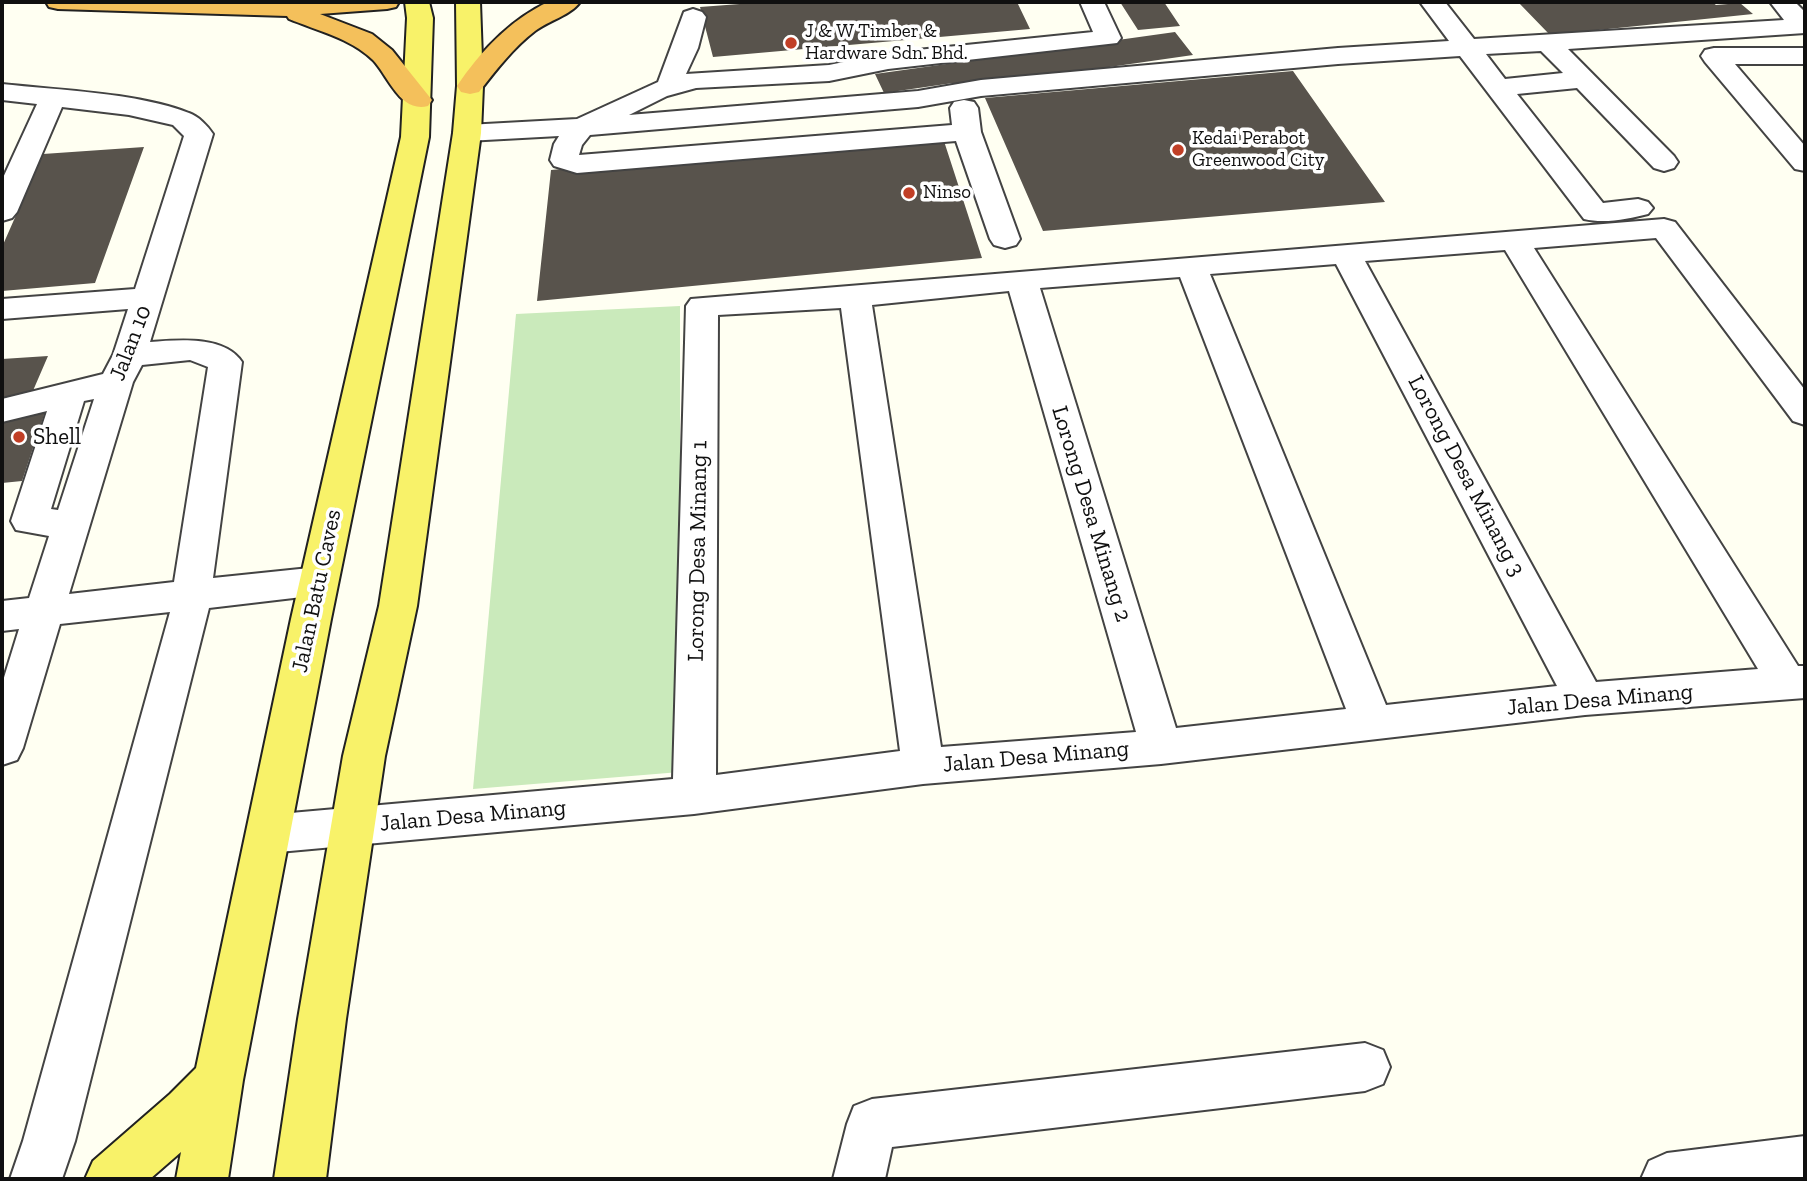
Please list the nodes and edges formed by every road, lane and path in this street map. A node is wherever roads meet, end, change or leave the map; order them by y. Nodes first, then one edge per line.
1 (58, 2) edge
2 (387, 2) edge
3 (417, 2) edge
4 (468, 2) edge
5 (568, 2) edge
6 (1092, 2) edge
7 (1432, 2) edge
8 (1782, 2) edge
9 (281, 9) junction
10 (693, 17) dead end
11 (1796, 27) edge
12 (1549, 44) junction
13 (1469, 49) junction
14 (1805, 56) edge
15 (1582, 79) junction
16 (470, 86) junction
17 (670, 87) junction
18 (1499, 89) junction
19 (2, 92) edge
20 (961, 92) junction
21 (53, 98) junction
22 (418, 100) junction
23 (582, 127) junction
24 (967, 132) junction
25 (467, 133) junction
26 (1664, 162) dead end
27 (1805, 163) edge
28 (1638, 208) dead end
29 (2, 212) edge
30 (1005, 240) dead end
31 (1514, 240) junction
32 (1346, 254) junction
33 (1191, 266) junction
34 (1022, 280) junction
35 (855, 297) junction
36 (149, 298) junction
37 (2, 309) edge
38 (123, 369) junction
39 (69, 394) junction
40 (2, 410) edge
41 (1805, 413) edge
42 (16, 521) edge
43 (73, 524) junction
44 (319, 581) junction
45 (192, 595) junction
46 (46, 612) junction
47 (2, 616) edge
48 (1797, 683) edge
49 (1586, 699) junction
50 (1373, 724) junction
51 (1161, 747) junction
52 (2, 748) edge
53 (923, 766) junction
54 (694, 796) junction
55 (353, 826) junction
56 (268, 834) junction
57 (1365, 1067) dead end
58 (218, 1080) junction
59 (1805, 1162) edge
60 (36, 1179) edge
61 (111, 1179) edge
62 (202, 1179) edge
63 (300, 1179) edge
64 (859, 1179) edge
65 (1667, 1179) edge

1 - 9 highway
2 - 9 highway
3 - 22 main road, Jalan Batu Caves
4 - 16 main road
5 - 16 highway
6 - 17 street
7 - 13 street
8 - 11 street
9 - 22 highway
10 - 17 street
11 - 12 street
11 - 14 street
12 - 13 street
12 - 15 street
13 - 18 street
13 - 20 street
14 - 27 street
15 - 18 street
15 - 26 street
16 - 25 main road
17 - 23 street
18 - 28 street
19 - 21 street, Jalan 10
20 - 23 street
20 - 24 street
21 - 29 street
21 - 36 street, Jalan 10
22 - 44 main road, Jalan Batu Caves
23 - 24 street
23 - 25 street
24 - 30 street
25 - 55 main road
31 - 32 street
31 - 41 street
31 - 48 street
32 - 33 street
32 - 49 street, Lorong Desa Minang 3
33 - 34 street
33 - 50 street
34 - 35 street
34 - 51 street, Lorong Desa Minang 2
35 - 53 street
35 - 54 street, Lorong Desa Minang 1
36 - 37 street
36 - 38 street, Jalan 10
38 - 39 street
38 - 43 street, Jalan 10
38 - 45 street
39 - 40 street
39 - 42 street
42 - 43 street
43 - 46 street, Jalan 10
44 - 45 street
44 - 56 main road, Jalan Batu Caves
45 - 46 street
45 - 60 street
46 - 47 street
46 - 52 street, Jalan 10
48 - 49 street, Jalan Desa Minang
49 - 50 street, Jalan Desa Minang
50 - 51 street, Jalan Desa Minang
51 - 53 street, Jalan Desa Minang
53 - 54 street, Jalan Desa Minang
54 - 55 street, Jalan Desa Minang
55 - 56 street, Jalan Desa Minang
55 - 63 main road
56 - 58 main road, Jalan Batu Caves
57 - 64 street
58 - 61 main road
58 - 62 main road, Jalan Batu Caves
59 - 65 street

